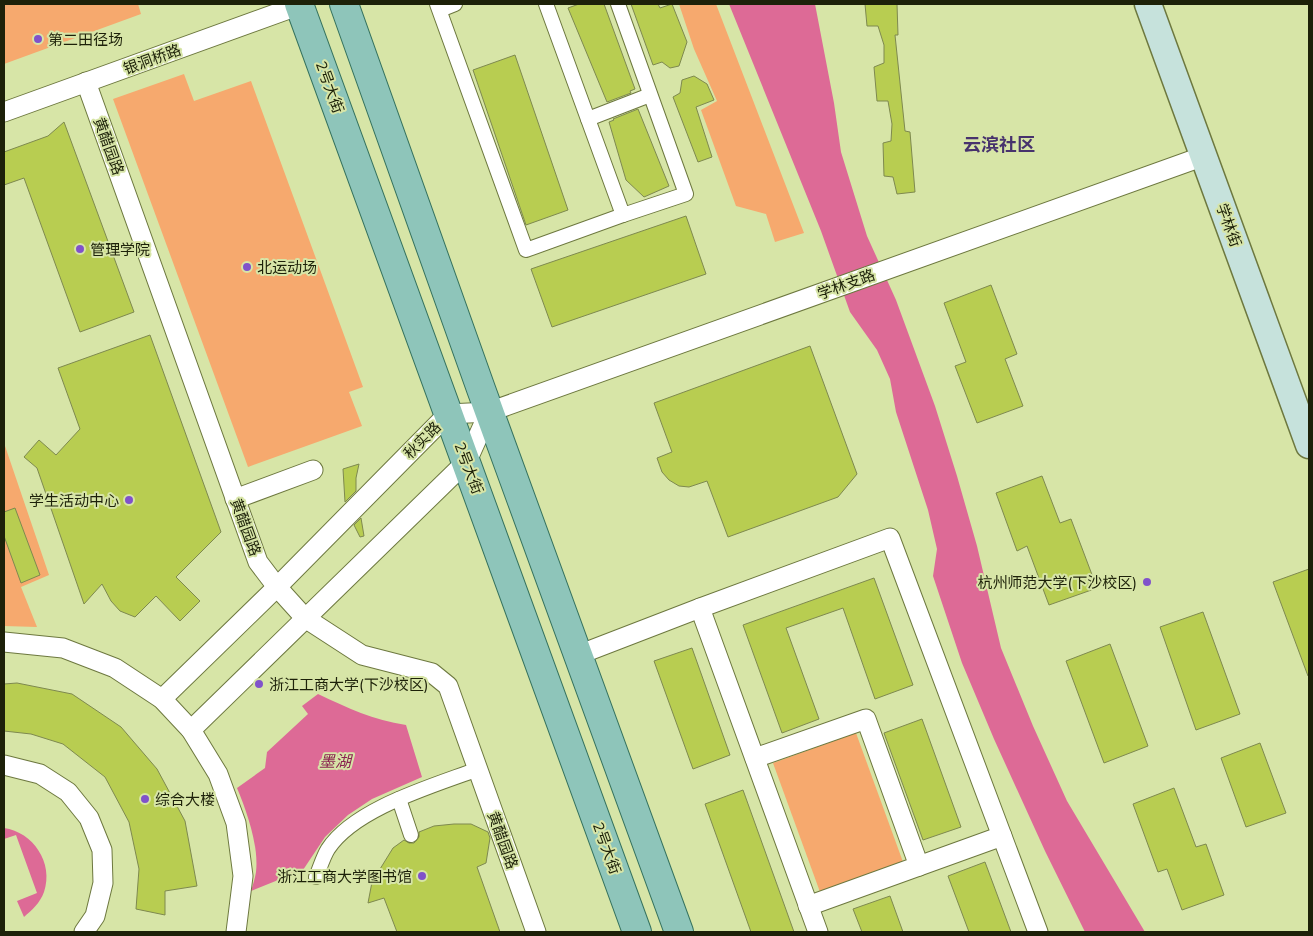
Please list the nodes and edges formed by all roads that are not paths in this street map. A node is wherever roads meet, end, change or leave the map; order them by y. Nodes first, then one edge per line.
1 (300, 4) edge
2 (344, 4) edge
3 (455, 4) edge
4 (618, 4) edge
5 (1148, 4) edge
6 (548, 5) edge
7 (439, 7) edge
8 (86, 82) junction
9 (650, 95) junction
10 (4, 112) edge
11 (588, 119) junction
12 (1204, 156) junction
13 (623, 215) junction
14 (489, 412) junction
15 (448, 414) junction
16 (1309, 445) edge
17 (467, 461) junction
18 (313, 470) dead end
19 (235, 499) junction
20 (277, 587) junction
21 (700, 608) junction
22 (305, 618) junction
23 (4, 642) edge
24 (578, 655) junction
25 (162, 699) junction
26 (191, 730) junction
27 (754, 758) junction
28 (4, 765) edge
29 (478, 769) junction
30 (398, 799) junction
31 (412, 835) dead end
32 (1002, 836) junction
33 (919, 866) junction
34 (316, 877) dead end
35 (808, 906) junction
36 (84, 932) edge
37 (236, 932) edge
38 (536, 932) edge
39 (638, 932) edge
40 (679, 932) edge
41 (818, 932) edge
42 (1038, 932) edge

1 - 8 street, 银洞桥路
1 - 15 main road, 2号大街
2 - 14 main road
3 - 7 street
4 - 9 street
5 - 12 main road, 学林街
6 - 11 street
7 - 13 street
8 - 10 street, 银洞桥路
8 - 19 street, 黄醋园路
9 - 11 street
9 - 13 street
11 - 13 street
12 - 14 street, 学林支路
12 - 16 main road, 学林街
14 - 15 street, 秋实路
14 - 17 street
14 - 24 main road
15 - 17 main road, 2号大街
15 - 20 street, 秋实路
17 - 22 street
17 - 39 main road, 2号大街
18 - 19 street
19 - 20 street, 黄醋园路
20 - 22 street, 黄醋园路
20 - 25 street, 秋实路
21 - 24 street
21 - 27 street
21 - 32 street
22 - 26 street
22 - 29 street, 黄醋园路
23 - 25 street
24 - 40 main road
25 - 26 street
26 - 37 street
27 - 33 street
27 - 35 street
28 - 36 street
29 - 30 street
29 - 38 street, 黄醋园路
30 - 31 street
30 - 34 street
32 - 33 street
32 - 42 street
33 - 35 street
35 - 41 street

